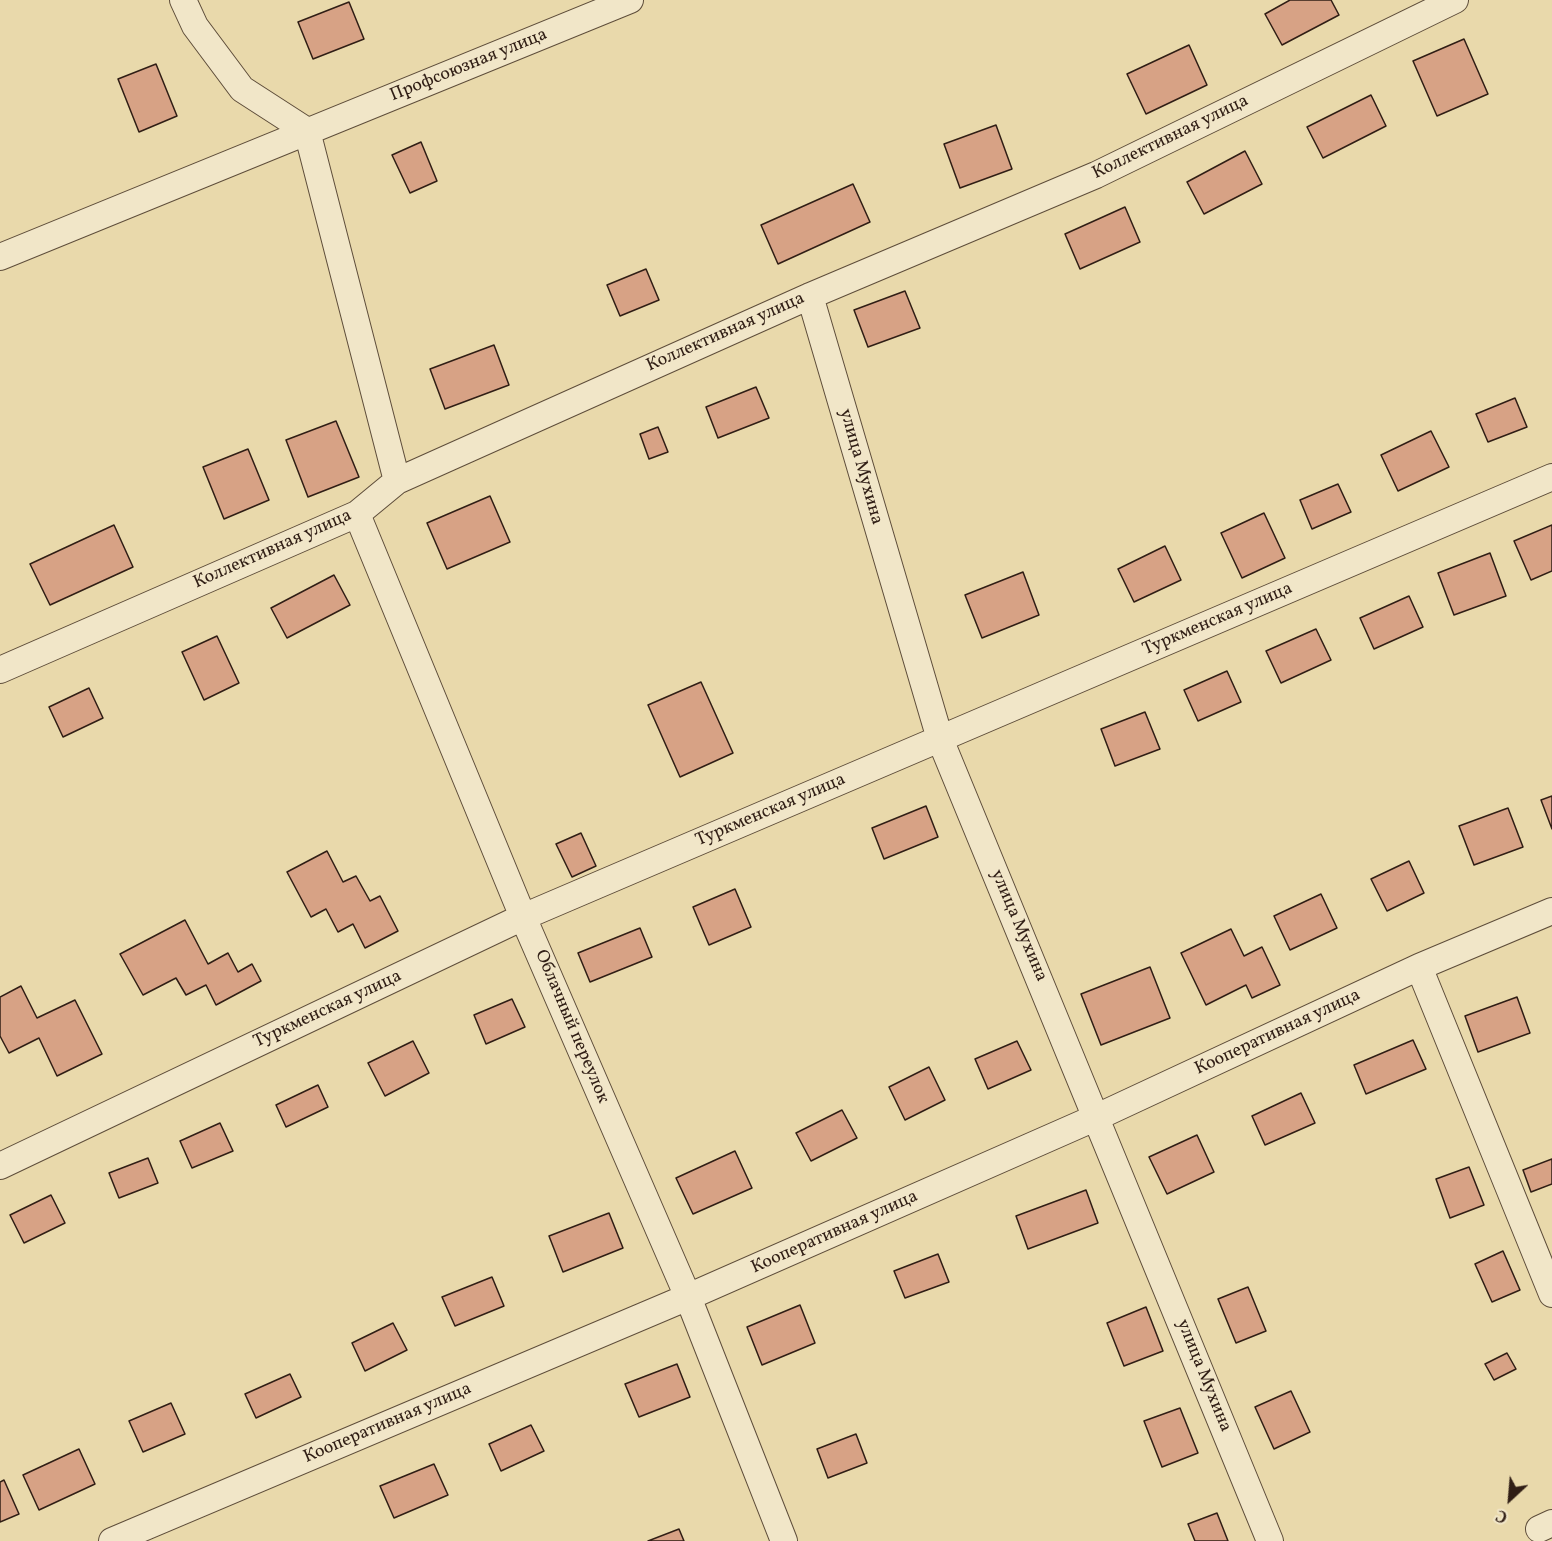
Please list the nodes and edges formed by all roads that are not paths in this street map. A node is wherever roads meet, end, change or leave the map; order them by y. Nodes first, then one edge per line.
1 (183, 0) edge
2 (630, 0) edge
3 (1455, 0) edge
4 (307, 131) junction
5 (0, 257) edge
6 (810, 296) junction
7 (1552, 477) edge
8 (397, 480) junction
9 (357, 514) junction
10 (0, 670) edge
11 (940, 739) junction
12 (1552, 911) edge
13 (524, 917) junction
14 (1419, 967) junction
15 (1097, 1117) junction
16 (0, 1166) edge
17 (1552, 1294) edge
18 (688, 1298) junction
19 (112, 1541) edge
20 (784, 1541) edge
21 (1270, 1541) edge

1 - 4 street
2 - 4 street, Профсоюзная улица
3 - 6 street, Коллективная улица
4 - 5 street, Профсоюзная улица
4 - 8 street
6 - 8 street, Коллективная улица
6 - 11 street, улица Мухина
7 - 11 street, Туркменская улица
8 - 9 street, Коллективная улица
9 - 10 street, Коллективная улица
9 - 13 street, Облачный переулок
11 - 13 street, Туркменская улица
11 - 15 street, улица Мухина
12 - 14 street, Кооперативная улица
13 - 16 street, Туркменская улица
13 - 18 street, Облачный переулок
14 - 15 street, Кооперативная улица
14 - 17 street
15 - 18 street, Кооперативная улица
15 - 21 street, улица Мухина
18 - 19 street, Кооперативная улица
18 - 20 street, Облачный переулок

